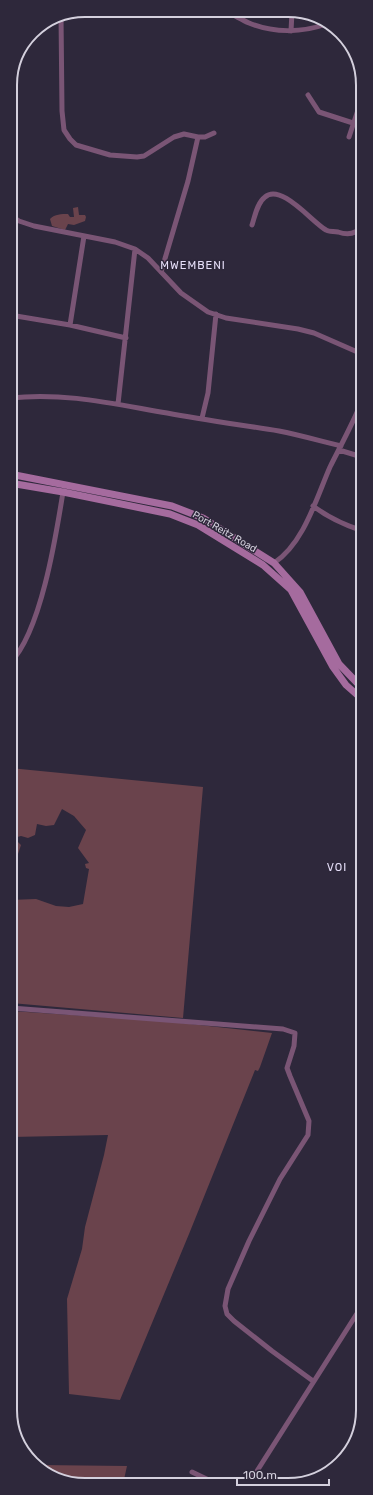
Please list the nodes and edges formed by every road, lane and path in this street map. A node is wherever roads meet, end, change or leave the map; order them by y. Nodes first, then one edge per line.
1 (237, 17) edge
2 (292, 17) edge
3 (61, 21) edge
4 (321, 25) edge
5 (291, 30) junction
6 (308, 95) dead end
7 (356, 115) edge
8 (353, 123) junction
9 (214, 134) dead end
10 (198, 137) junction
11 (349, 137) dead end
12 (17, 221) edge
13 (252, 225) dead end
14 (356, 232) edge
15 (84, 236) junction
16 (135, 249) junction
17 (161, 272) junction
18 (216, 314) junction
19 (17, 317) edge
20 (70, 325) junction
21 (126, 338) junction
22 (356, 351) edge
23 (17, 397) edge
24 (118, 404) junction
25 (202, 418) junction
26 (356, 421) edge
27 (340, 448) junction
28 (356, 455) edge
29 (17, 475) edge
30 (17, 484) edge
31 (63, 492) junction
32 (313, 506) junction
33 (356, 529) edge
34 (274, 563) junction
35 (17, 653) edge
36 (356, 682) edge
37 (356, 694) edge
38 (17, 1009) edge
39 (356, 1315) edge
40 (313, 1381) junction
41 (192, 1472) dead end
42 (204, 1478) edge
43 (252, 1478) edge

1 - 5 street
2 - 5 street
3 - 10 street
4 - 5 street
6 - 8 street
7 - 8 street
8 - 11 street
9 - 10 street
10 - 17 street
12 - 15 street
13 - 14 street
15 - 16 street
15 - 20 street
16 - 17 street
16 - 21 street
17 - 18 street
18 - 22 street
18 - 25 street
19 - 20 street
20 - 21 street
21 - 24 street
23 - 24 street
24 - 25 street
25 - 27 street
26 - 27 street
27 - 28 street
27 - 32 street
29 - 34 main road
30 - 31 main road, Port Reitz Road
31 - 35 street
31 - 37 main road, Port Reitz Road
32 - 33 street
32 - 34 street
34 - 36 main road
38 - 40 street
39 - 40 street
40 - 43 street
41 - 42 street

